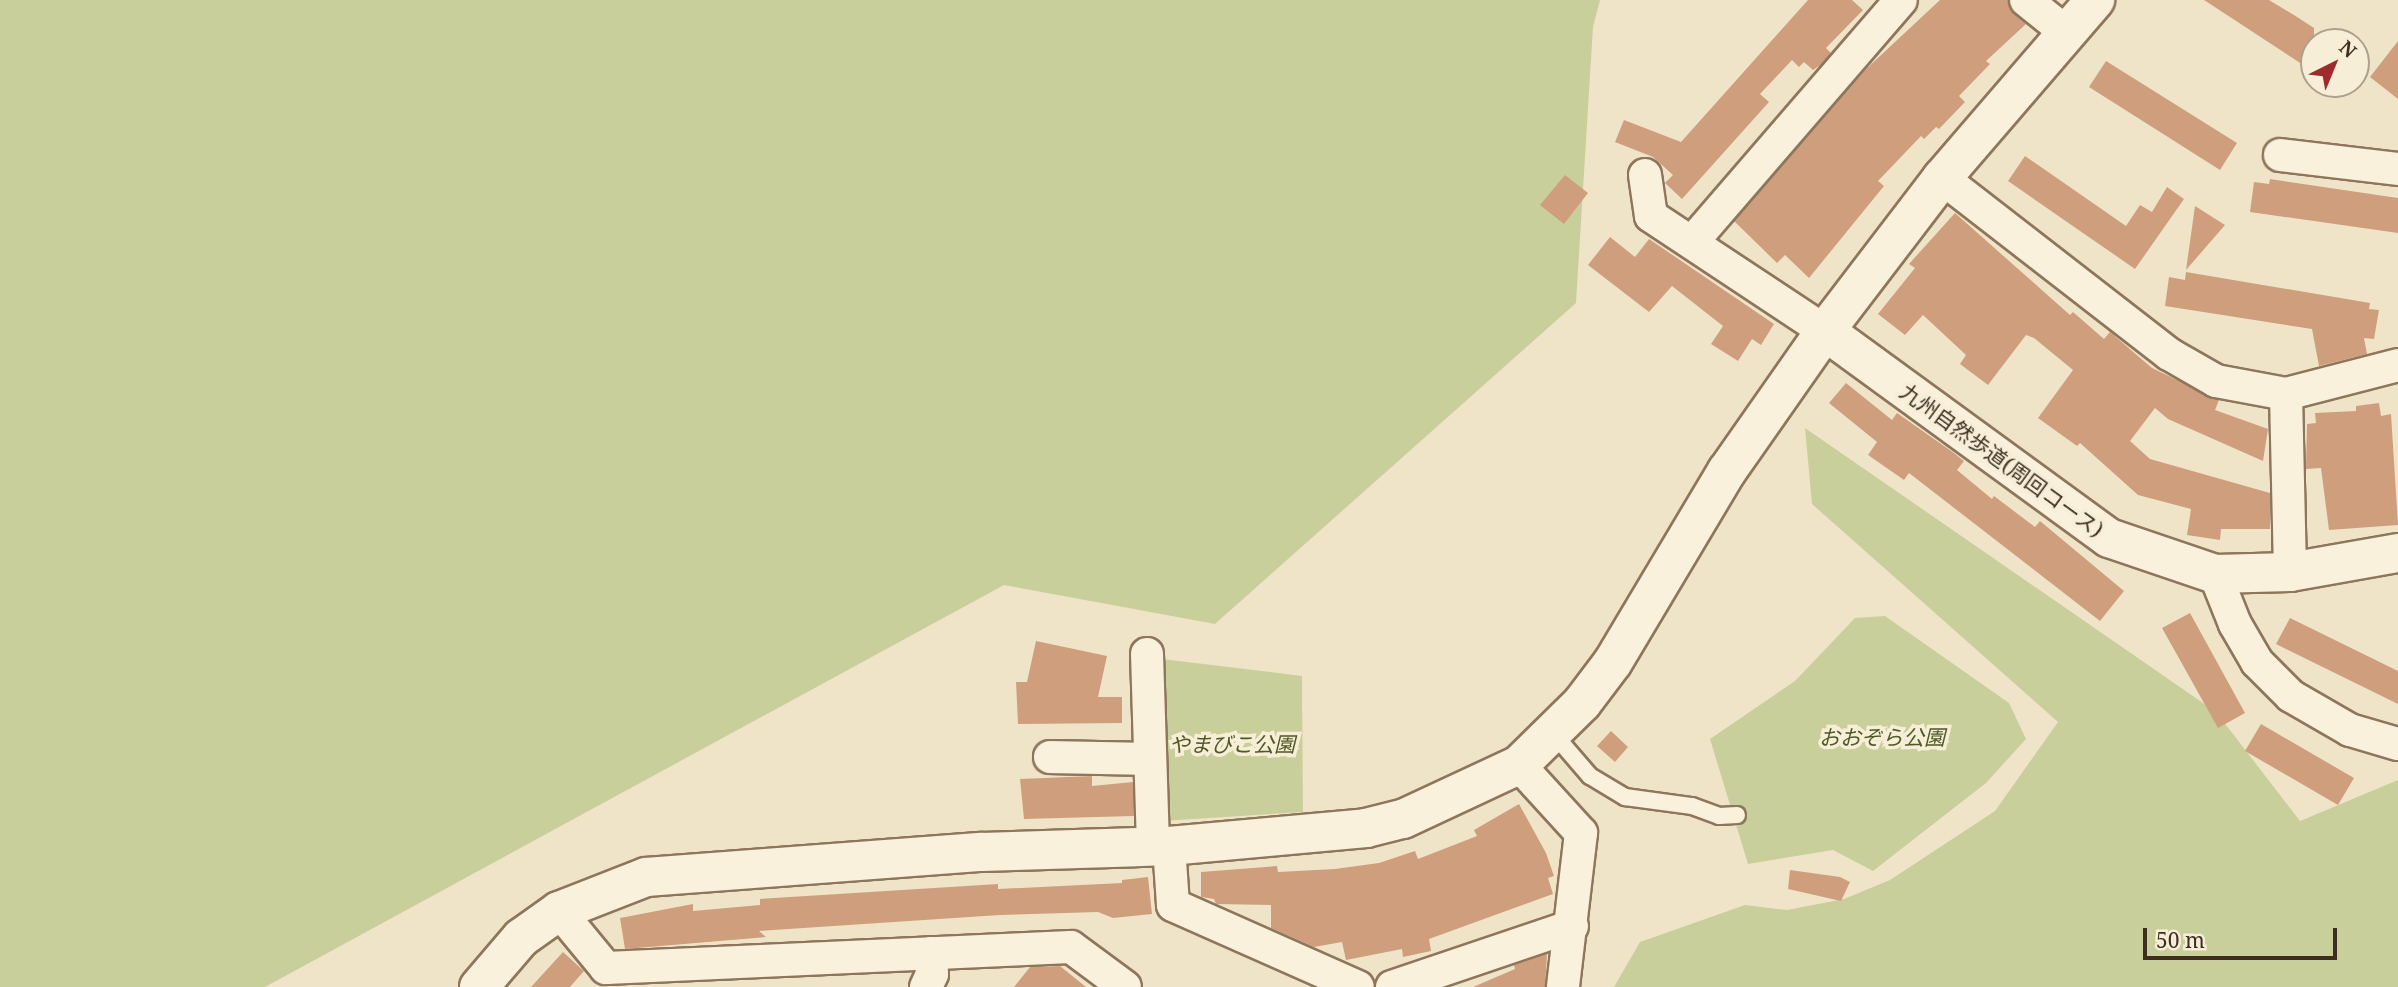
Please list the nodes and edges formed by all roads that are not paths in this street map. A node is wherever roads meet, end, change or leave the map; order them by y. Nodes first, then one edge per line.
1 (1901, 0) edge
2 (2026, 0) edge
3 (2095, 0) edge
4 (2067, 33) junction
5 (2280, 155) dead end
6 (2398, 169) edge
7 (1644, 175) dead end
8 (1942, 178) junction
9 (1693, 241) junction
10 (1825, 331) junction
11 (2393, 361) edge
12 (2286, 394) junction
13 (2398, 553) edge
14 (2290, 572) junction
15 (2215, 574) junction
16 (1147, 654) dead end
17 (1552, 732) junction
18 (2398, 744) edge
19 (1050, 757) dead end
20 (1150, 759) junction
21 (1519, 765) junction
22 (1737, 814) dead end
23 (1161, 846) junction
24 (559, 911) junction
25 (1572, 926) junction
26 (931, 953) junction
27 (764, 975) edge
28 (599, 977) edge
29 (480, 987) edge
30 (926, 987) edge
31 (1125, 987) edge
32 (1358, 987) edge
33 (1392, 987) edge
34 (1563, 987) edge

1 - 9 street
2 - 4 street
3 - 4 street
4 - 8 street
5 - 6 street
7 - 9 street
8 - 10 street
8 - 12 street
9 - 10 street
10 - 15 street, 九州自然歩道(周回コース)
10 - 17 street
11 - 12 street
12 - 14 street
13 - 14 street, 九州自然歩道(周回コース)
14 - 15 street, 九州自然歩道(周回コース)
15 - 18 street
16 - 20 street
17 - 21 street
17 - 22 lane
19 - 20 street
20 - 23 street
21 - 23 street
21 - 25 street
23 - 24 street
23 - 32 street
24 - 28 street
24 - 29 street
25 - 33 street
25 - 34 street
26 - 27 street
26 - 30 street
26 - 31 street
27 - 28 street

